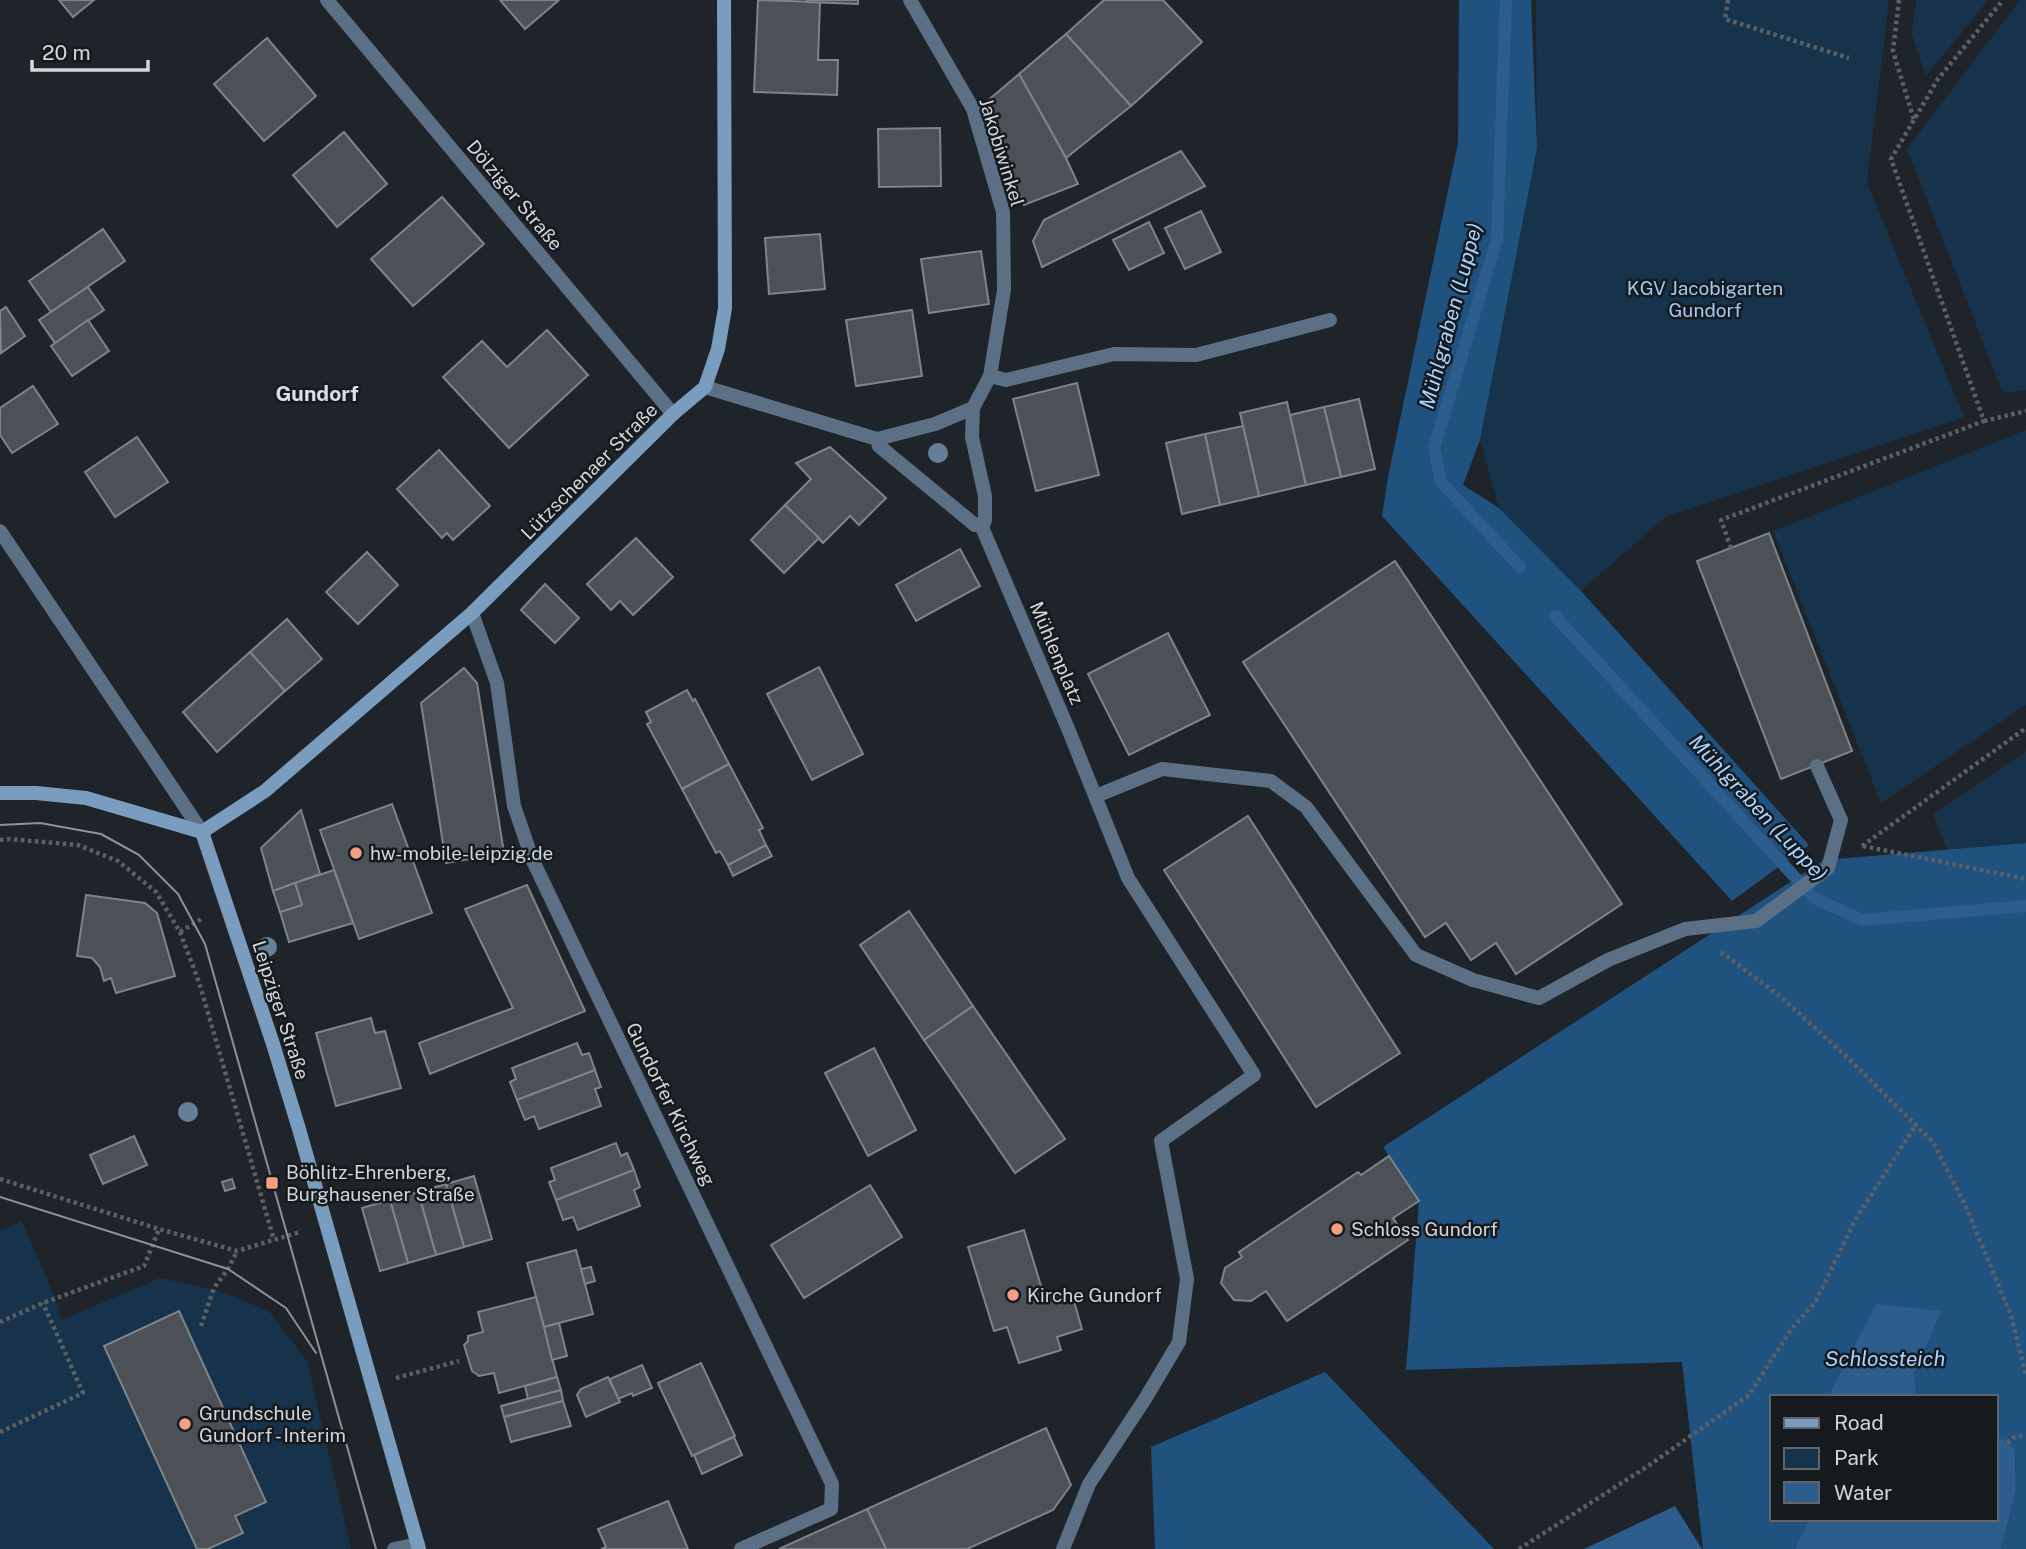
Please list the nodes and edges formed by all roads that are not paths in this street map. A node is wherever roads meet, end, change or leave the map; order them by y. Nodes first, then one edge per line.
1 (327, 0) edge
2 (724, 0) edge
3 (910, 0) edge
4 (1330, 320) dead end
5 (990, 376) junction
6 (705, 387) junction
7 (973, 408) junction
8 (673, 414) junction
9 (877, 439) junction
10 (981, 524) junction
11 (0, 531) edge
12 (472, 613) junction
13 (1817, 766) dead end
14 (0, 793) edge
15 (1096, 796) junction
16 (202, 832) junction
17 (419, 1546) edge
18 (394, 1549) edge
19 (741, 1549) edge
20 (1063, 1549) edge

1 - 8 street, Dölziger Straße
2 - 6 street
3 - 5 street, Jakobiwinkel
4 - 5 street
5 - 7 street, Jakobiwinkel
6 - 8 street, Lützschenaer Straße
6 - 9 street
7 - 9 street
7 - 10 street, Mühlenplatz
8 - 12 street, Lützschenaer Straße
9 - 10 street
10 - 15 street, Mühlenplatz
11 - 16 street, Leipziger Straße
12 - 16 street, Lützschenaer Straße
12 - 19 street, Gundorfer Kirchweg
13 - 15 street
14 - 16 street
15 - 20 street, Mühlenplatz
16 - 17 street, Leipziger Straße
17 - 18 street

